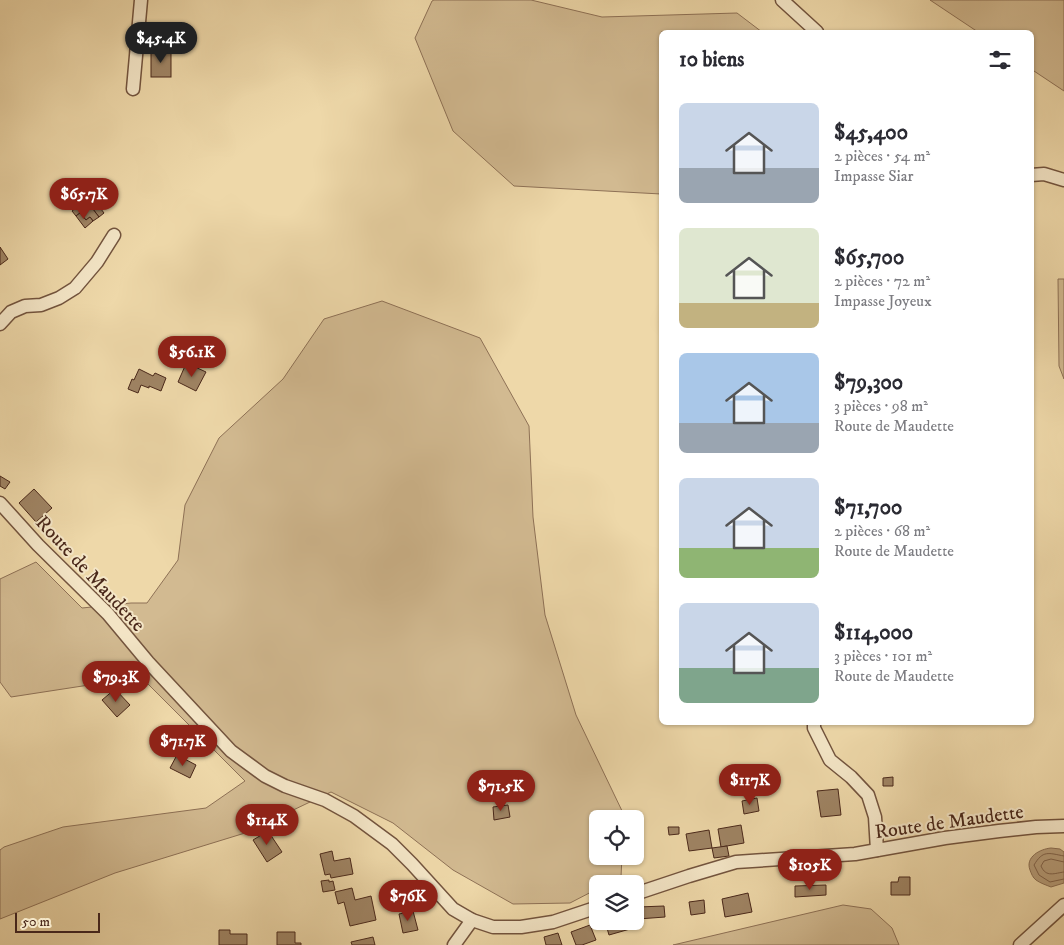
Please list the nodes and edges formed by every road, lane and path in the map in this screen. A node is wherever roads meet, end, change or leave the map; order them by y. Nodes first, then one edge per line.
1 (141, 0) edge
2 (782, 0) edge
3 (815, 30) edge
4 (132, 89) dead end
5 (1034, 175) edge
6 (1064, 180) edge
7 (114, 235) dead end
8 (0, 324) edge
9 (0, 503) edge
10 (814, 725) edge
11 (1064, 826) edge
12 (877, 850) junction
13 (644, 891) edge
14 (1064, 905) edge
15 (589, 910) edge
16 (472, 920) junction
17 (454, 945) edge
18 (1020, 945) edge

1 - 4 street
2 - 3 street
5 - 6 street
7 - 8 street
9 - 16 street, Route de Maudette
10 - 12 street
11 - 12 street, Route de Maudette
12 - 13 street, Route de Maudette
14 - 18 street
15 - 16 street, Route de Maudette
16 - 17 street

